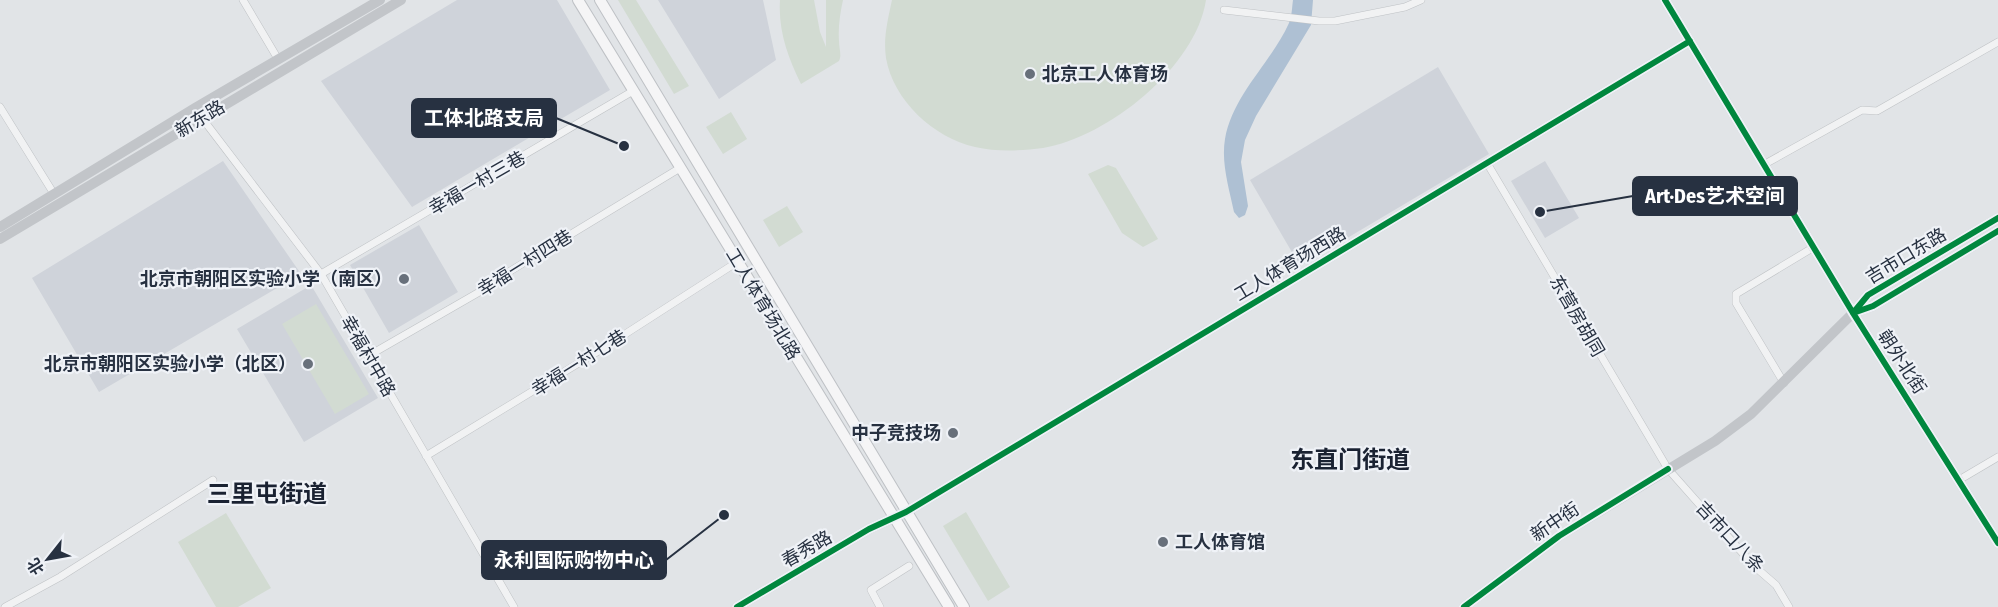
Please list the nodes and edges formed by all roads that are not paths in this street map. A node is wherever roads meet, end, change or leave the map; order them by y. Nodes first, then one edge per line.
1 (243, 0) edge
2 (380, 0) edge
3 (401, 0) edge
4 (578, 0) edge
5 (600, 0) edge
6 (1421, 0) edge
7 (1665, 0) edge
8 (1224, 10) dead end
9 (1690, 41) junction
10 (1998, 42) edge
11 (278, 59) junction
12 (633, 91) junction
13 (0, 107) edge
14 (202, 118) junction
15 (1487, 163) junction
16 (1765, 164) junction
17 (680, 168) junction
18 (54, 194) junction
19 (1998, 218) edge
20 (0, 227) edge
21 (1998, 231) edge
22 (0, 239) edge
23 (1814, 247) junction
24 (731, 266) dead end
25 (321, 274) junction
26 (1853, 314) junction
27 (368, 356) junction
28 (1784, 383) junction
29 (426, 456) junction
30 (1998, 457) edge
31 (1668, 469) junction
32 (213, 480) dead end
33 (1959, 480) junction
34 (906, 512) junction
35 (893, 518) junction
36 (1998, 543) edge
37 (909, 566) dead end
38 (5, 607) edge
39 (514, 607) edge
40 (737, 607) edge
41 (880, 607) edge
42 (949, 607) edge
43 (964, 607) edge
44 (1464, 607) edge
45 (1789, 607) edge

1 - 11 street
2 - 11 street, 新东路
3 - 14 street, 新东路
4 - 12 main road, 工人体育场北路
5 - 34 main road, 工人体育场北路
6 - 8 street
7 - 9 street, 朝外北街
9 - 15 street, 工人体育场西路
9 - 16 street, 朝外北街
10 - 16 street
11 - 18 street, 新东路
12 - 17 main road, 工人体育场北路
12 - 25 street, 幸福一村三巷
13 - 18 street
14 - 22 street, 新东路
14 - 25 street, 幸福村中路
15 - 31 street, 东营房胡同
15 - 34 street, 工人体育场西路
16 - 23 street, 朝外北街
17 - 27 street, 幸福一村四巷
17 - 35 main road, 工人体育场北路
18 - 20 street, 新东路
19 - 26 street, 吉市口东路
21 - 26 street, 吉市口东路
23 - 26 street, 朝外北街
23 - 28 street
24 - 29 street, 幸福一村七巷
25 - 27 street, 幸福村中路
26 - 28 street, 吉市口东路
26 - 33 street, 朝外北街
27 - 29 street, 幸福村中路
28 - 31 street, 吉市口东路
29 - 39 street, 幸福村中路
30 - 33 street
31 - 44 street, 新中街
31 - 45 street, 吉市口八条
32 - 38 street
33 - 36 street, 朝外北街
34 - 35 street, 工人体育场西路
34 - 43 main road, 工人体育场北路
35 - 40 street, 春秀路
35 - 42 main road, 工人体育场北路
37 - 41 street

